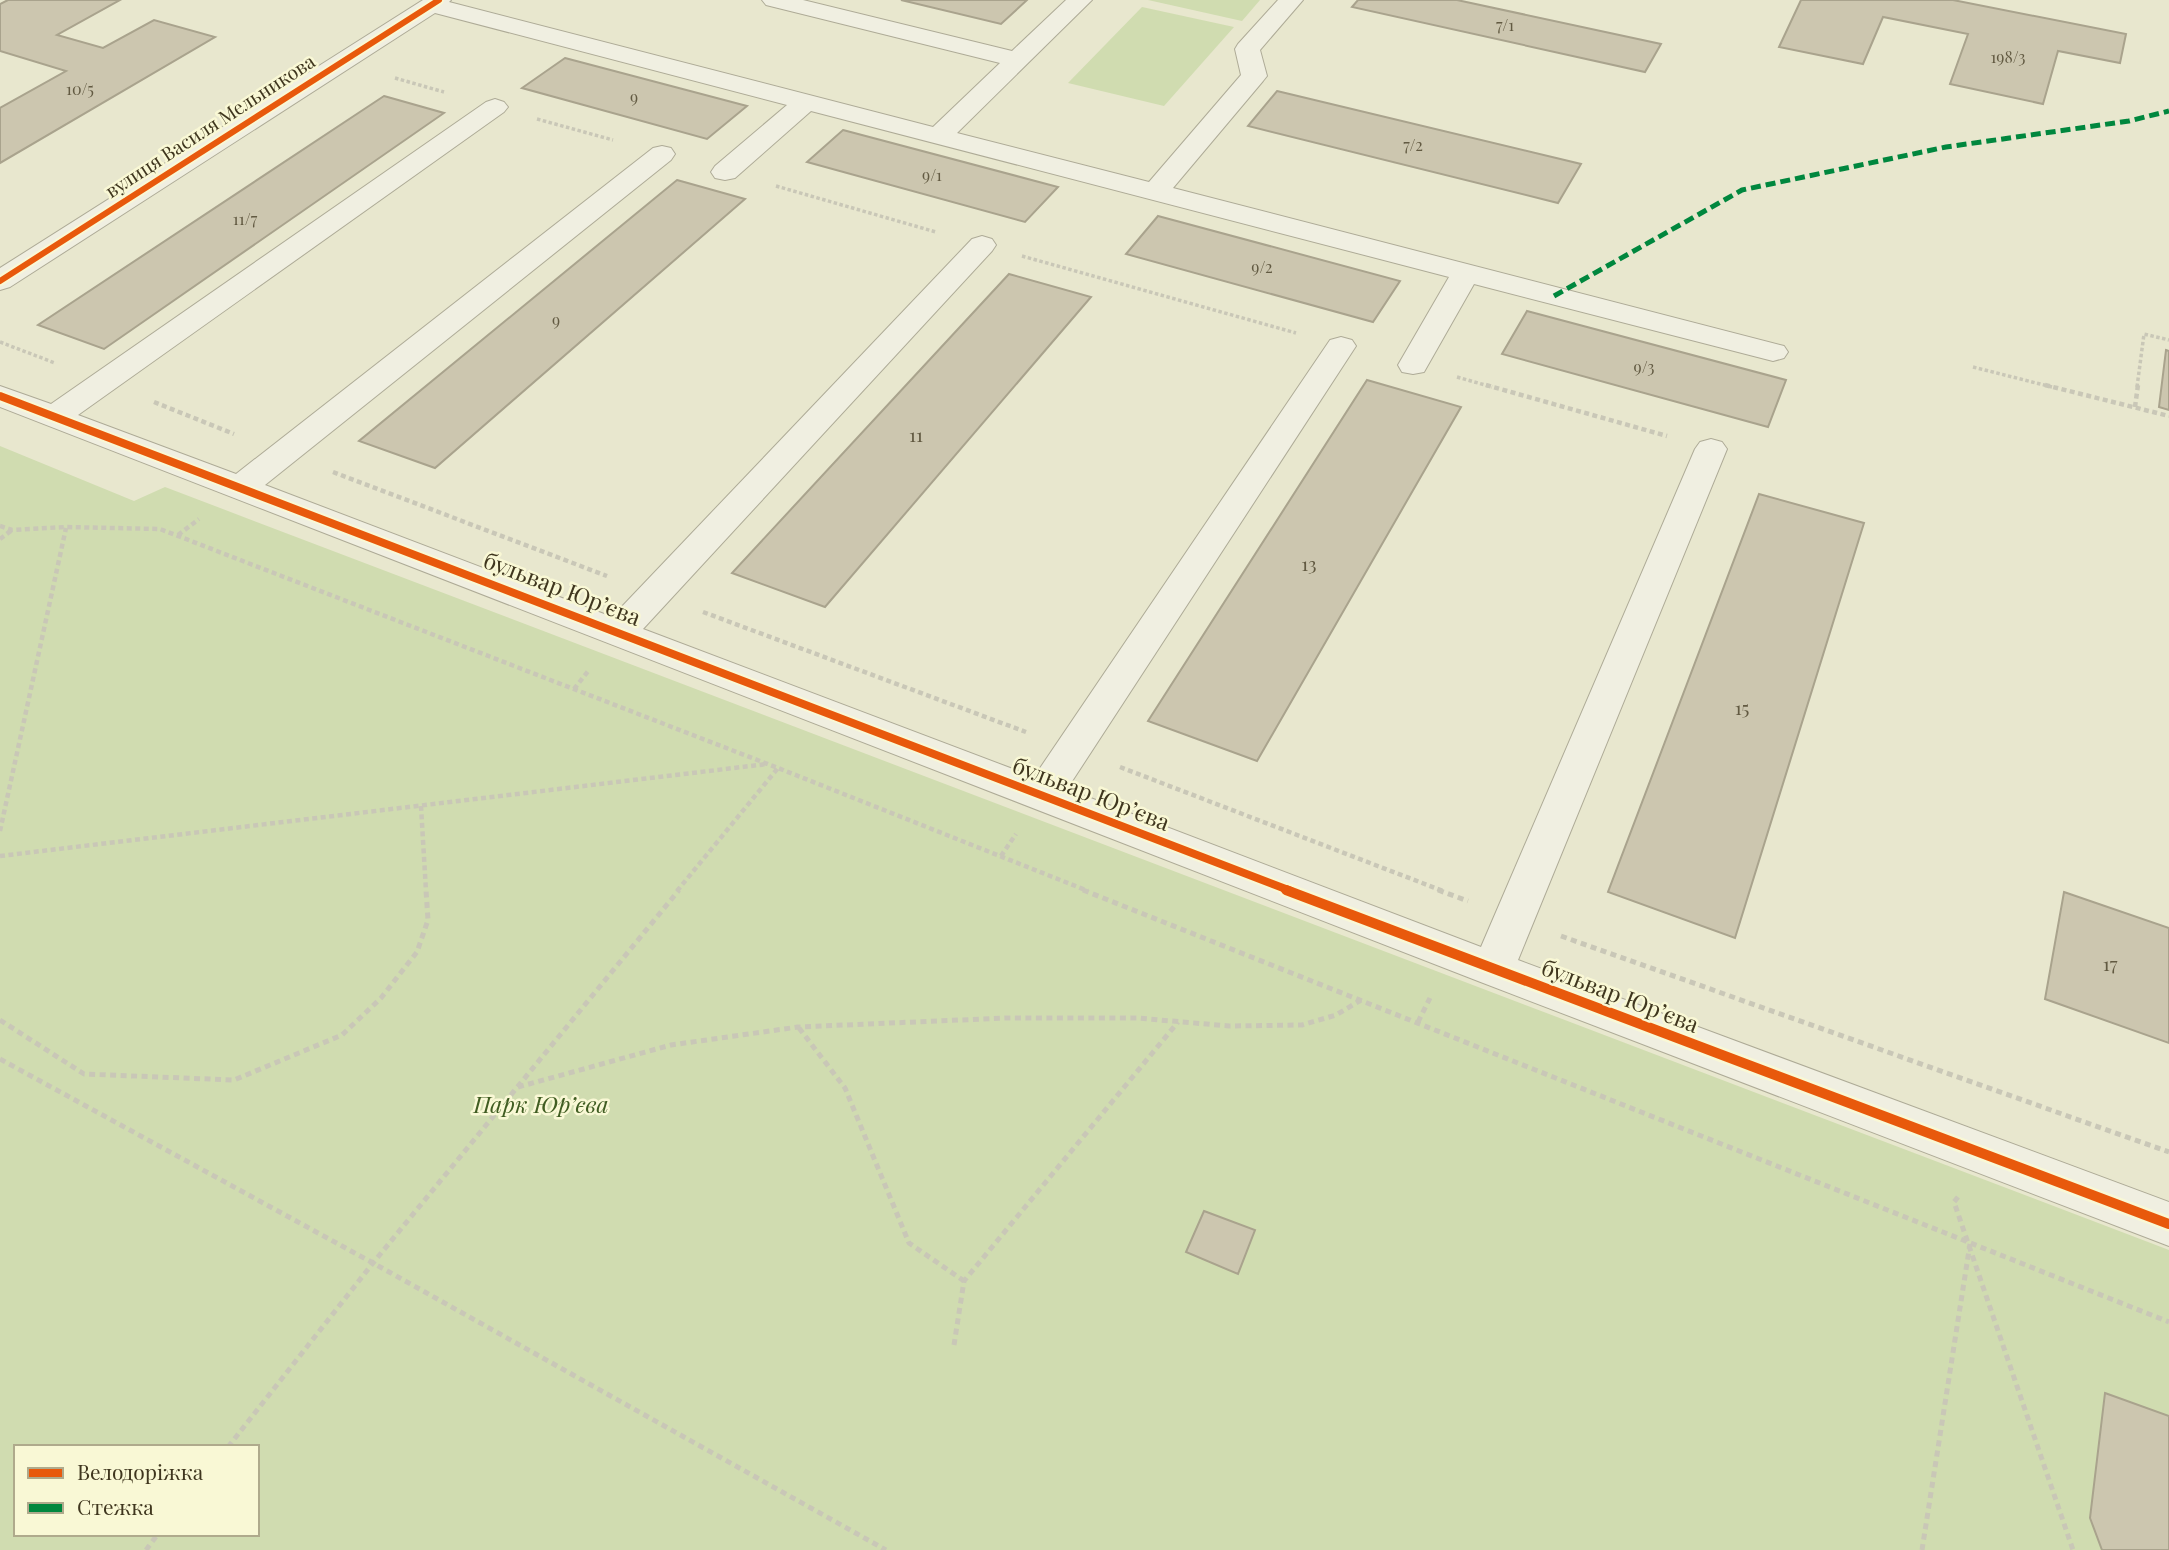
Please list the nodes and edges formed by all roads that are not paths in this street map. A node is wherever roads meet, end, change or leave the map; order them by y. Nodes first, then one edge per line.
1 (775, 0) edge
2 (1080, 0) edge
3 (1291, 0) edge
4 (435, 2) edge
5 (1017, 60) junction
6 (807, 101) junction
7 (495, 107) dead end
8 (939, 136) junction
9 (662, 154) dead end
10 (726, 172) dead end
11 (1156, 192) junction
12 (982, 245) dead end
13 (1466, 273) junction
14 (0, 281) edge
15 (1341, 346) dead end
16 (1773, 352) dead end
17 (1413, 365) dead end
18 (0, 396) edge
19 (54, 417) junction
20 (1711, 449) dead end
21 (240, 488) junction
22 (619, 632) junction
23 (1042, 796) junction
24 (1493, 969) junction
25 (2169, 1224) edge

1 - 5 street
2 - 5 street
3 - 11 street
4 - 6 street
4 - 14 street, вулиця Василя Мельникова
5 - 8 street
6 - 8 street
6 - 10 street
7 - 19 street
8 - 11 street
9 - 21 street
11 - 13 street
12 - 22 street
13 - 16 street
13 - 17 street
15 - 23 street
18 - 19 street, бульвар Юрʼєва
19 - 21 street, бульвар Юрʼєва
20 - 24 street
21 - 22 street, бульвар Юрʼєва
22 - 23 street, бульвар Юрʼєва
23 - 24 street, бульвар Юрʼєва
24 - 25 street, бульвар Юрʼєва

